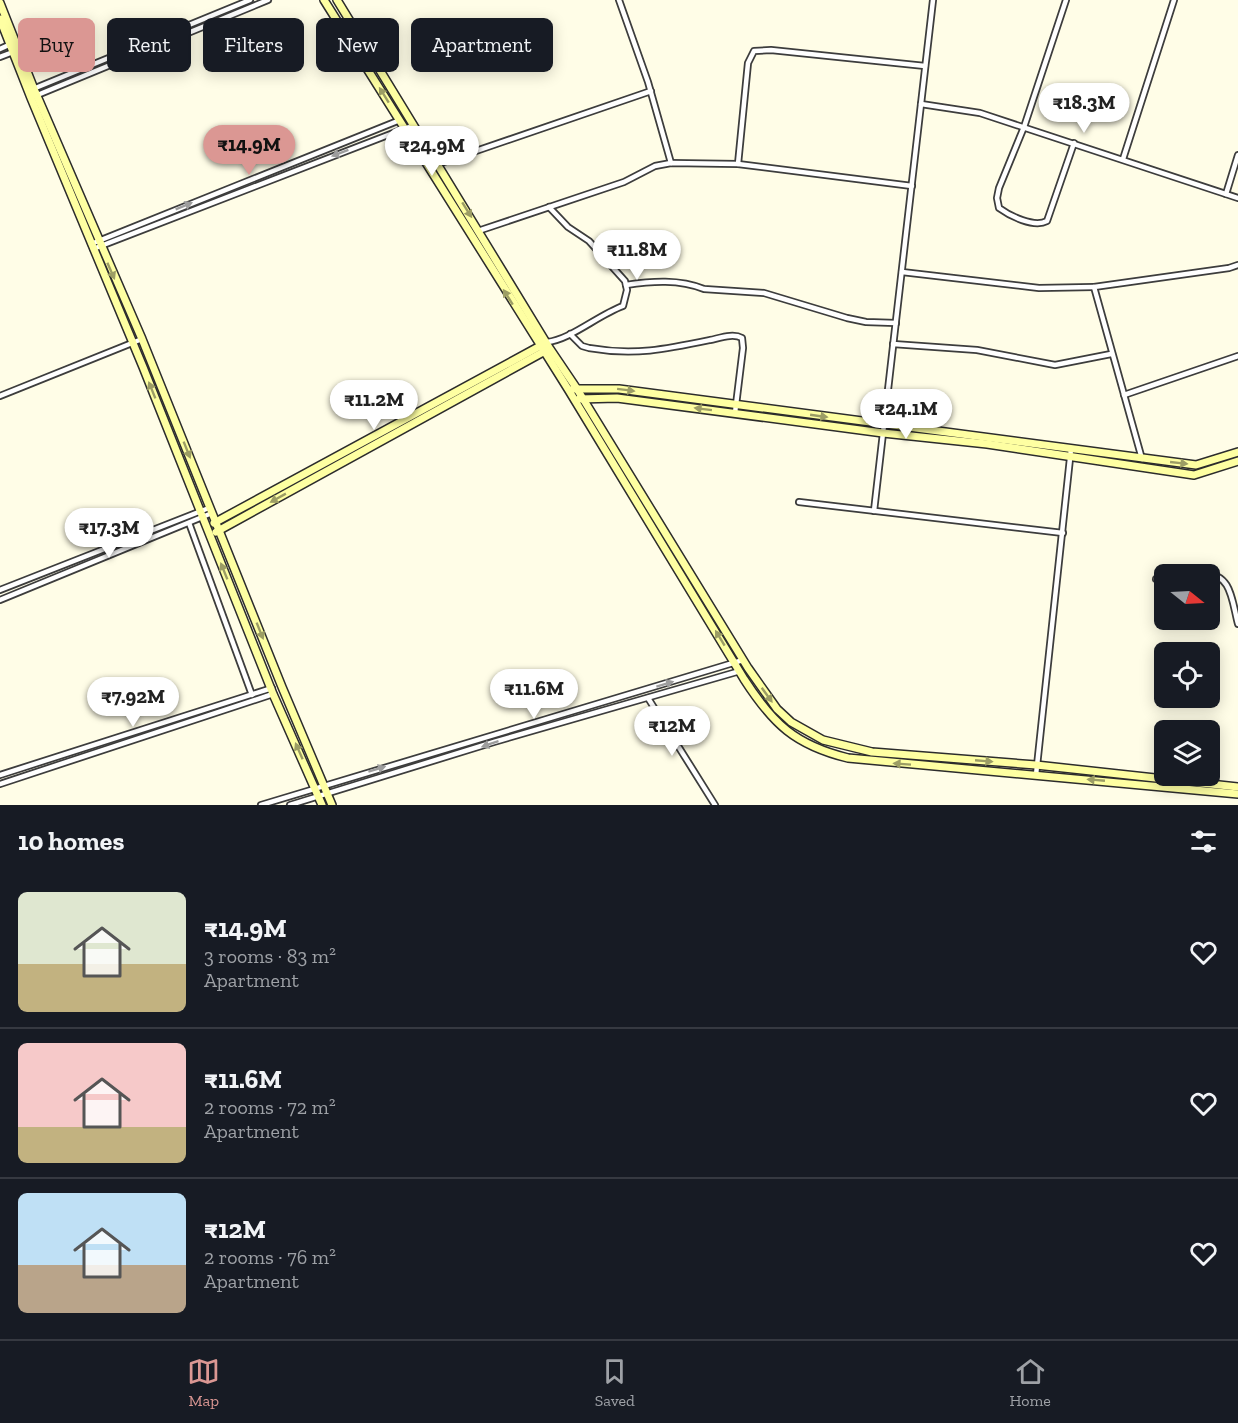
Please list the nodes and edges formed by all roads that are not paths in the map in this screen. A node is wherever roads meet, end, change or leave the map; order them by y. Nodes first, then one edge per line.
1 (250, 0) edge
2 (268, 0) edge
3 (324, 0) edge
4 (337, 0) edge
5 (619, 0) edge
6 (933, 0) edge
7 (1066, 0) edge
8 (1174, 0) edge
9 (0, 3) edge
10 (0, 19) edge
11 (14, 47) junction
12 (0, 49) edge
13 (0, 57) edge
14 (926, 66) junction
15 (651, 91) junction
16 (32, 93) junction
17 (921, 104) junction
18 (409, 116) junction
19 (399, 120) junction
20 (414, 125) junction
21 (1024, 127) junction
22 (404, 129) junction
23 (1074, 142) junction
24 (1238, 155) edge
25 (1123, 159) junction
26 (672, 163) junction
27 (438, 164) junction
28 (738, 164) junction
29 (912, 186) junction
30 (1226, 194) junction
31 (1238, 198) edge
32 (549, 207) junction
33 (480, 231) junction
34 (470, 235) junction
35 (95, 245) junction
36 (1238, 265) edge
37 (902, 272) junction
38 (626, 285) junction
39 (1094, 287) junction
40 (896, 323) junction
41 (570, 334) junction
42 (142, 339) junction
43 (132, 343) junction
44 (893, 344) junction
45 (545, 348) junction
46 (1111, 354) junction
47 (1238, 356) edge
48 (568, 389) junction
49 (577, 389) junction
50 (1124, 395) junction
51 (0, 396) edge
52 (582, 399) junction
53 (574, 400) junction
54 (736, 405) junction
55 (735, 413) junction
56 (884, 425) junction
57 (883, 433) junction
58 (1238, 452) edge
59 (1071, 453) junction
60 (1238, 461) edge
61 (1142, 463) junction
62 (799, 502) dead end
63 (211, 511) junction
64 (874, 512) junction
65 (201, 515) junction
66 (189, 523) junction
67 (217, 526) junction
68 (208, 531) junction
69 (1062, 533) junction
70 (1220, 576) edge
71 (0, 590) edge
72 (0, 600) edge
73 (1238, 624) edge
74 (743, 660) junction
75 (735, 663) junction
76 (748, 668) junction
77 (739, 671) junction
78 (273, 691) junction
79 (252, 695) junction
80 (648, 698) junction
81 (420, 756) junction
82 (424, 764) junction
83 (1036, 765) junction
84 (0, 775) edge
85 (1035, 775) junction
86 (0, 784) edge
87 (324, 785) junction
88 (1238, 787) edge
89 (315, 788) junction
90 (327, 793) junction
91 (1238, 794) edge
92 (318, 796) junction
93 (261, 805) edge
94 (290, 805) edge
95 (322, 805) edge
96 (332, 805) edge
97 (716, 805) edge

1 - 16 street
2 - 16 street
19 -> 3 street
4 - 18 street
5 - 15 street
6 - 14 street
7 - 21 street
8 - 25 street
9 - 11 street
10 - 11 street
11 - 12 street
11 - 13 street
11 - 16 street
14 - 17 street
14 - 28 street
15 - 26 street
15 - 27 street
16 - 35 street
17 - 21 street
17 - 29 street
18 - 19 street
18 - 20 street
19 - 22 street
35 -> 19 street
20 - 22 street
20 - 27 street
21 - 23 street
21 - 23 street
22 - 34 street
22 -> 35 street
23 - 25 street
24 - 30 street
25 - 30 street
26 - 28 street
26 - 32 street
27 -> 33 street
28 - 29 street
29 - 37 street
30 - 31 street
32 - 33 street
32 - 38 street
33 - 34 street
33 - 45 street
45 -> 34 street
35 -> 42 street
35 - 43 street
36 - 39 street
37 - 39 street
37 - 40 street
38 - 40 street
38 - 41 street
39 - 46 street
40 - 44 street
41 - 45 street
41 - 54 street
42 - 43 street
42 -> 63 street
43 - 51 street
65 -> 43 street
44 - 46 street
44 - 56 street
45 - 48 street
45 - 49 street
45 - 67 street
46 - 50 street
47 - 50 street
48 - 49 street
48 - 53 street
49 - 52 street
49 -> 54 street
50 - 61 street
52 - 53 street
55 -> 52 street
52 - 74 street
75 -> 53 street
54 - 55 street
54 -> 56 street
55 - 57 street
56 - 57 street
56 - 59 street
57 - 59 street
57 - 64 street
61 -> 58 street
59 - 61 street
59 - 69 street
60 - 61 street
62 - 64 street
63 - 65 street
63 - 67 street
64 - 69 street
65 - 66 street
65 - 68 street
65 - 71 street
66 - 72 street
66 - 79 street
67 - 68 street
67 -> 87 street
78 -> 68 street
69 - 83 street
70 - 73 street
74 - 75 street
74 - 76 street
75 - 77 street
81 -> 75 street
76 - 77 street
76 -> 83 street
77 - 80 street
85 -> 77 street
78 - 79 street
78 - 86 street
89 -> 78 street
79 - 84 street
80 -> 82 street
80 - 97 street
81 - 82 street
87 -> 81 street
82 - 90 street
83 - 85 street
83 - 88 street
91 -> 85 street
87 - 89 street
87 - 90 street
89 - 92 street
89 - 93 street
90 - 92 street
90 - 96 street
92 - 94 street
92 - 95 street

